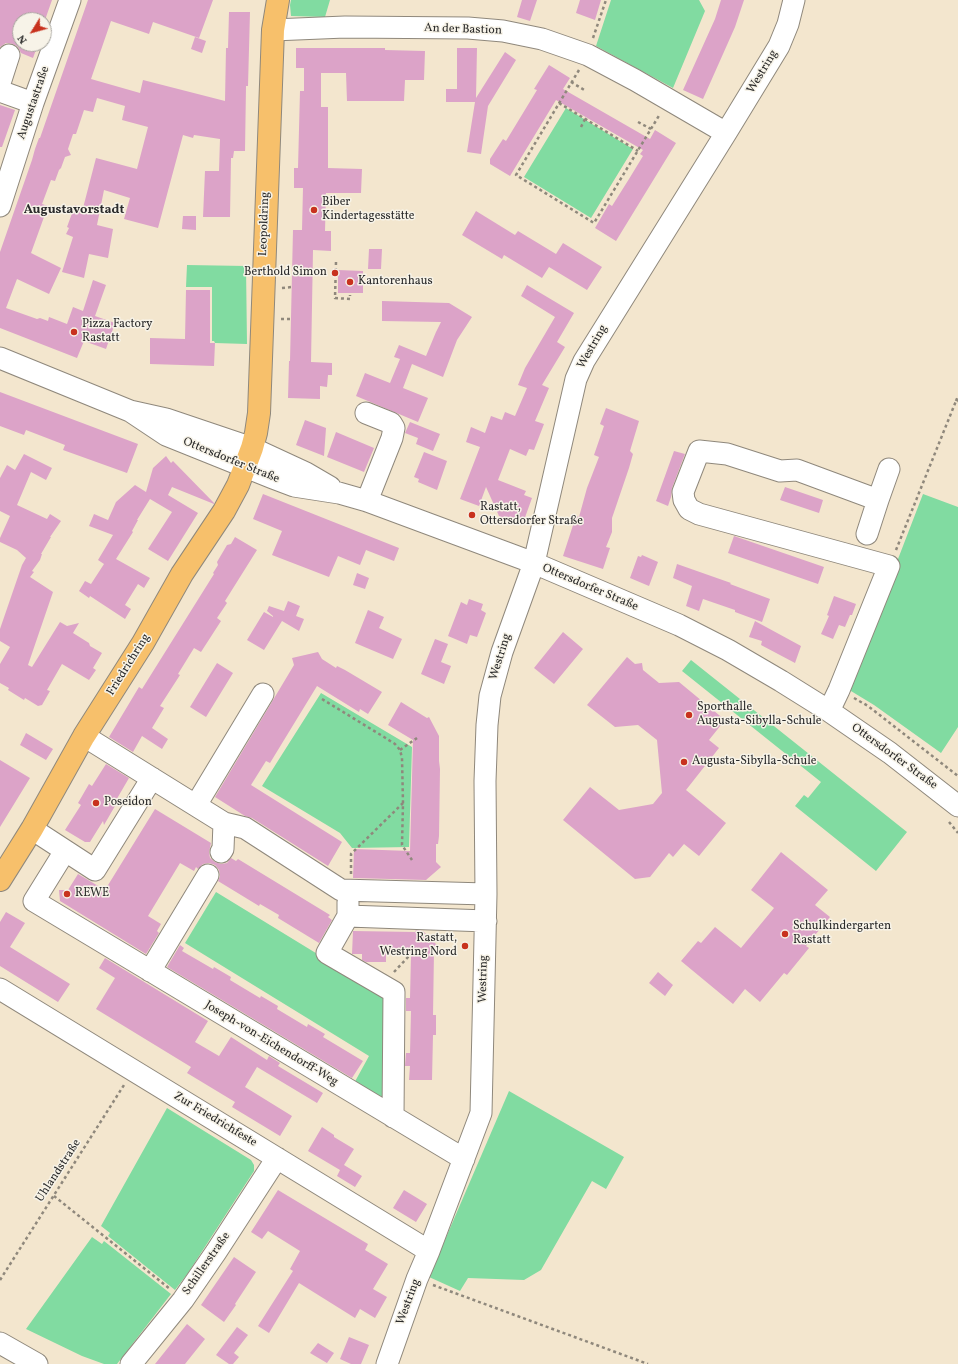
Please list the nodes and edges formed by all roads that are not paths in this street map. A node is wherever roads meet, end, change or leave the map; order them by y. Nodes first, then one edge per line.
1 (70, 0) edge
2 (278, 0) edge
3 (794, 0) edge
4 (272, 30) junction
5 (9, 55) dead end
6 (0, 83) edge
7 (0, 91) edge
8 (33, 103) junction
9 (726, 134) junction
10 (0, 206) edge
11 (0, 358) edge
12 (366, 413) dead end
13 (249, 458) junction
14 (889, 469) dead end
15 (878, 500) junction
16 (367, 501) junction
17 (867, 534) dead end
18 (534, 563) junction
19 (263, 694) dead end
20 (829, 710) junction
21 (84, 736) junction
22 (152, 778) junction
23 (196, 805) junction
24 (951, 811) edge
25 (224, 823) junction
26 (32, 829) junction
27 (65, 851) junction
28 (221, 852) dead end
29 (208, 874) dead end
30 (0, 880) edge
31 (350, 890) junction
32 (486, 894) junction
33 (348, 916) junction
34 (486, 921) junction
35 (150, 971) junction
36 (0, 990) edge
37 (393, 1117) junction
38 (277, 1158) junction
39 (464, 1159) junction
40 (429, 1251) junction
41 (0, 1343) edge
42 (37, 1364) edge
43 (131, 1364) edge
44 (387, 1364) edge

1 - 8 street, Augustastraße
2 - 4 main road, Leopoldring
3 - 9 street, Westring
4 - 9 street, An der Bastion
4 - 13 main road, Leopoldring
5 - 6 street
7 - 8 street
8 - 10 street, Augustastraße
9 - 18 street, Westring
11 - 13 street, Ottersdorfer Straße
12 - 16 street
13 - 16 street, Ottersdorfer Straße
13 - 21 main road, Friedrichring
14 - 15 street
15 - 17 street
15 - 20 street
16 - 18 street, Ottersdorfer Straße
18 - 20 street, Ottersdorfer Straße
18 - 32 street, Westring
19 - 23 street
20 - 24 street, Ottersdorfer Straße
21 - 22 street
21 - 26 main road, Friedrichring
22 - 23 street
22 - 27 street
23 - 25 street
25 - 28 street
25 - 31 street
26 - 27 street
26 - 30 main road, Friedrichring
27 - 35 street, Joseph-von-Eichendorff-Weg
29 - 35 street
31 - 32 street
31 - 33 street
32 - 34 street, Westring
33 - 34 street
33 - 37 street
34 - 39 street, Westring
35 - 37 street, Joseph-von-Eichendorff-Weg
36 - 38 street, Zur Friedrichfeste
37 - 39 street, Joseph-von-Eichendorff-Weg
38 - 40 street, Zur Friedrichfeste
38 - 43 street, Schillerstraße
39 - 40 street, Westring
40 - 44 street, Westring
41 - 42 street

